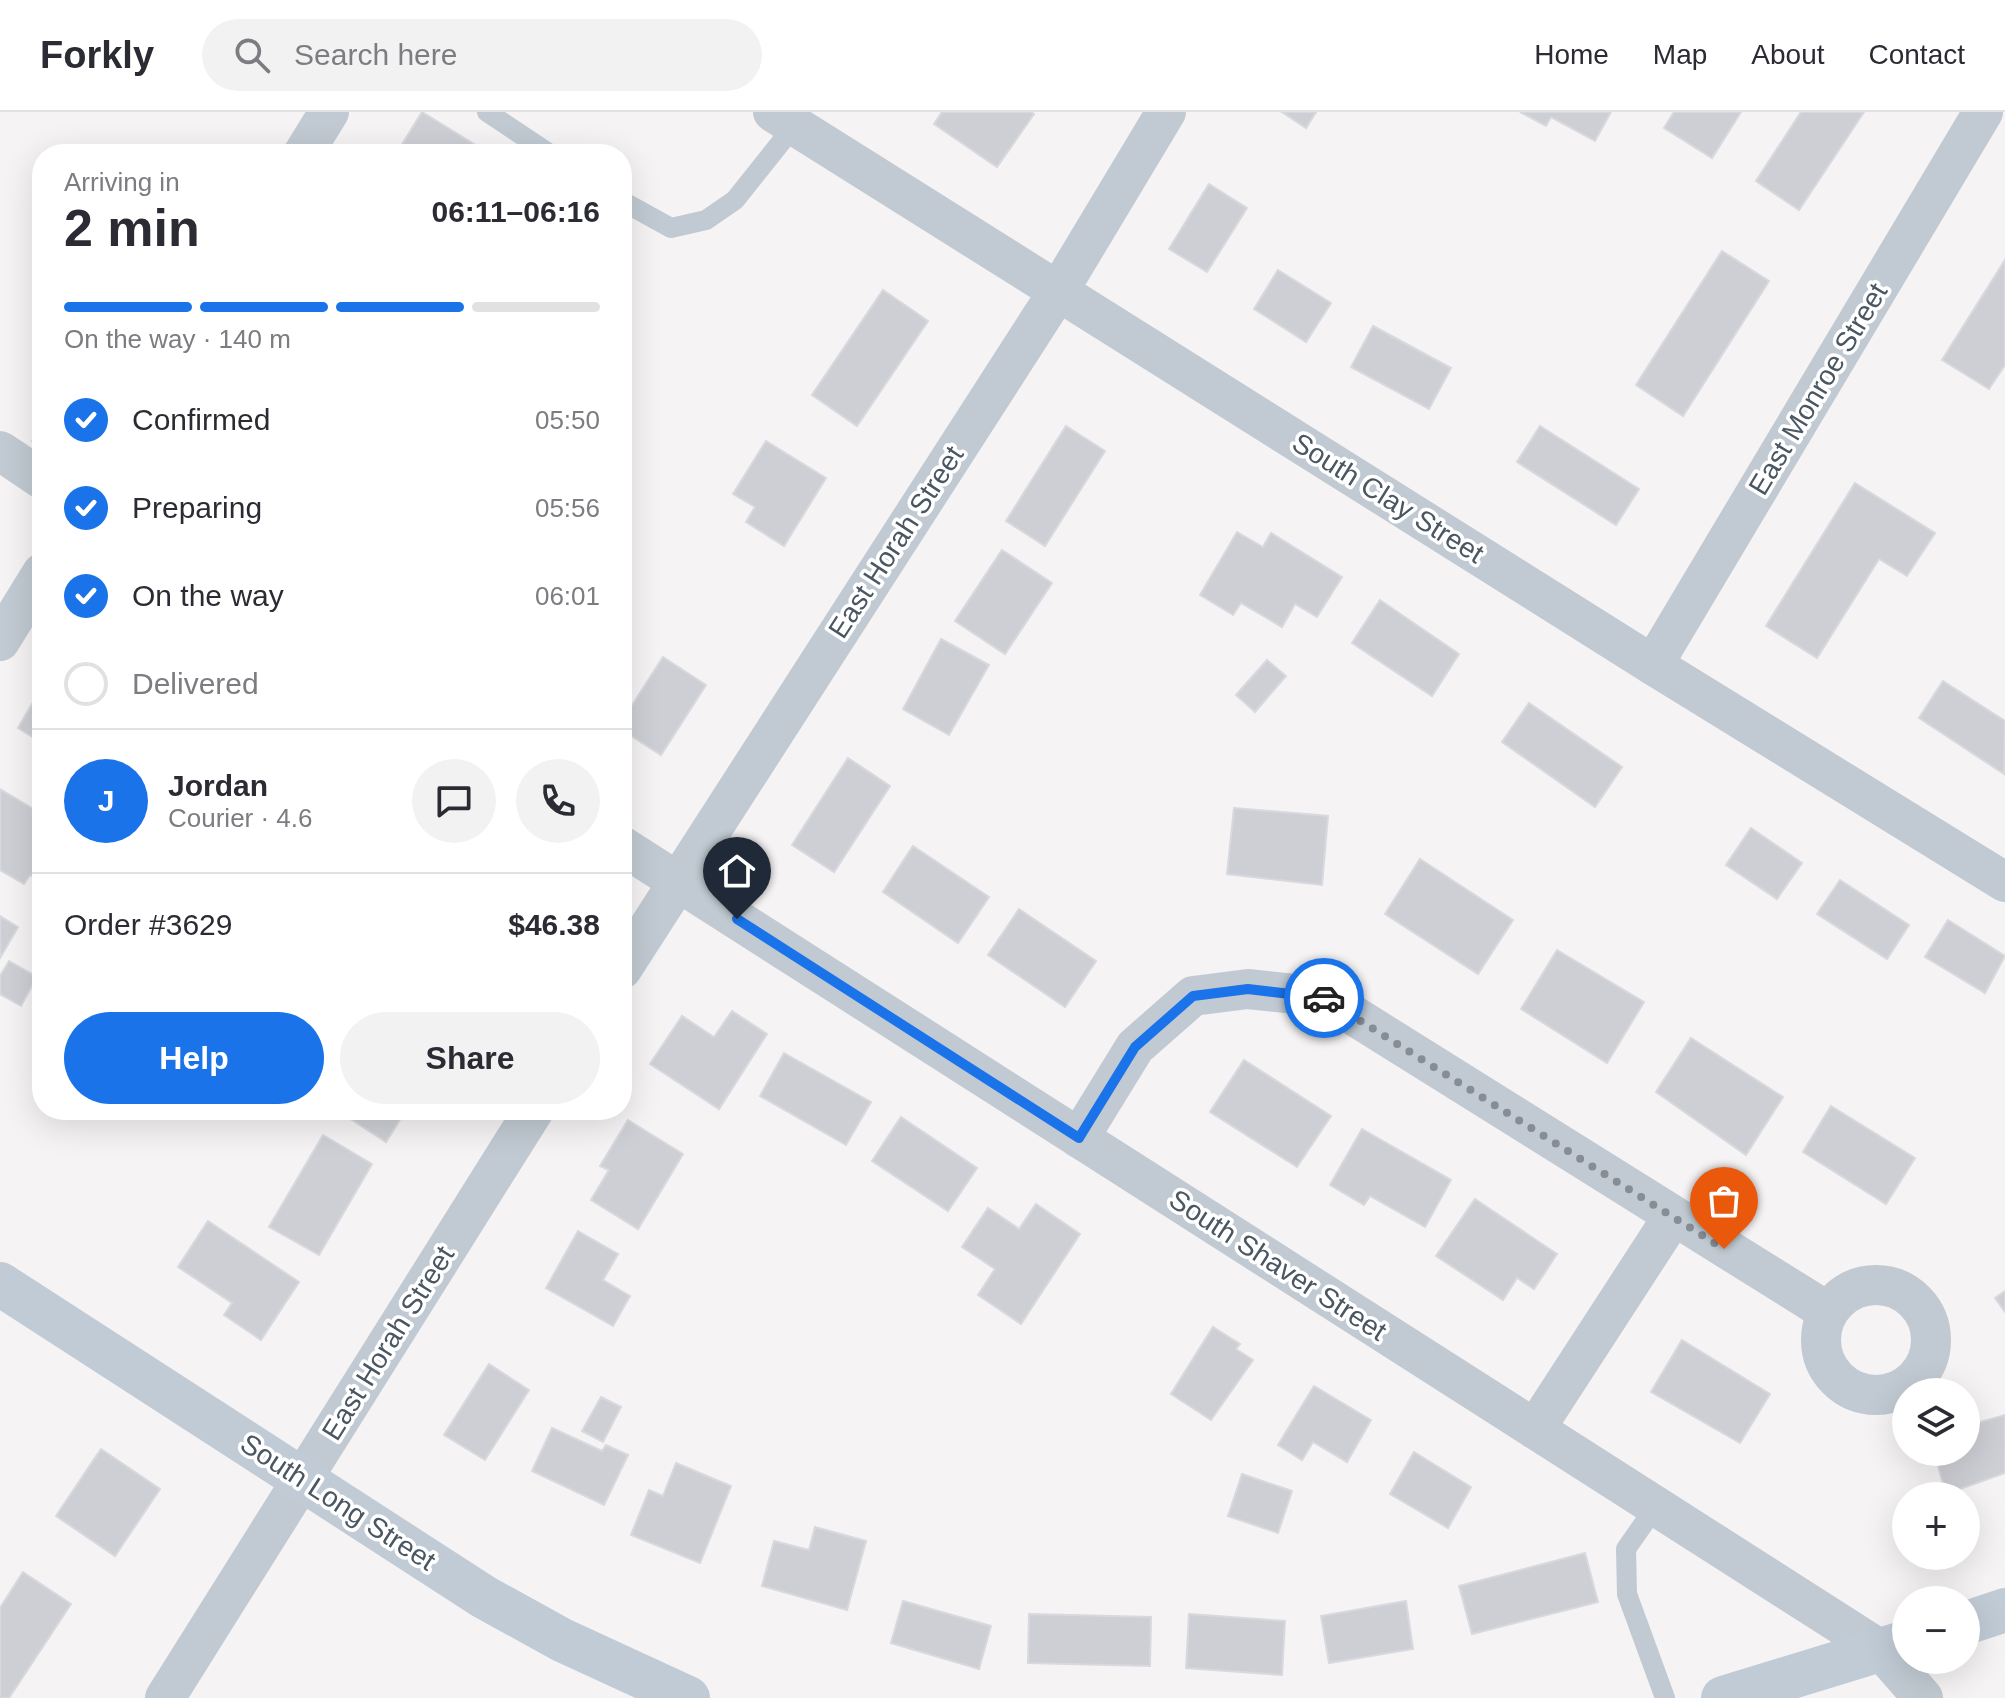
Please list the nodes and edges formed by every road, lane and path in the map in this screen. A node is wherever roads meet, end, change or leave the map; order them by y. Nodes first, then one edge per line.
1 (329, 112) edge
2 (487, 112) edge
3 (1166, 112) edge
4 (1983, 112) edge
5 (784, 119) edge
6 (309, 144) edge
7 (535, 144) edge
8 (632, 207) edge
9 (1059, 290) junction
10 (0, 451) edge
11 (32, 472) edge
12 (32, 589) edge
13 (0, 641) edge
14 (1653, 665) junction
15 (632, 852) edge
16 (677, 881) junction
17 (2005, 882) edge
18 (632, 953) edge
19 (528, 1120) edge
20 (1079, 1138) junction
21 (1672, 1218) junction
22 (0, 1284) edge
23 (1828, 1312) dead end
24 (1535, 1429) junction
25 (303, 1479) junction
26 (1656, 1506) junction
27 (2005, 1610) edge
28 (1980, 1618) edge
29 (1892, 1645) edge
30 (1892, 1646) edge
31 (1909, 1674) edge
32 (165, 1698) edge
33 (688, 1698) edge
34 (1665, 1698) edge
35 (1723, 1698) edge
36 (1923, 1698) edge

1 - 6 street
2 - 7 lane
3 - 9 street, East Horah Street
4 - 14 street, East Monroe Street
5 - 8 lane
5 - 9 street, South Clay Street
9 - 14 street, South Clay Street
9 - 16 street, East Horah Street
10 - 11 street
12 - 13 street
14 - 17 street, South Clay Street
15 - 16 street, South Shaver Street
16 - 18 street, East Horah Street
16 - 20 street, South Shaver Street
19 - 25 street, East Horah Street
20 - 21 street
20 - 24 street, South Shaver Street
21 - 23 street
21 - 24 street
22 - 25 main road, South Long Street
24 - 26 street, South Shaver Street
25 - 32 street, East Horah Street
25 - 33 main road, South Long Street
26 - 29 street, South Shaver Street
26 - 34 lane
27 - 28 main road
30 - 35 main road
31 - 36 street, South Shaver Street

